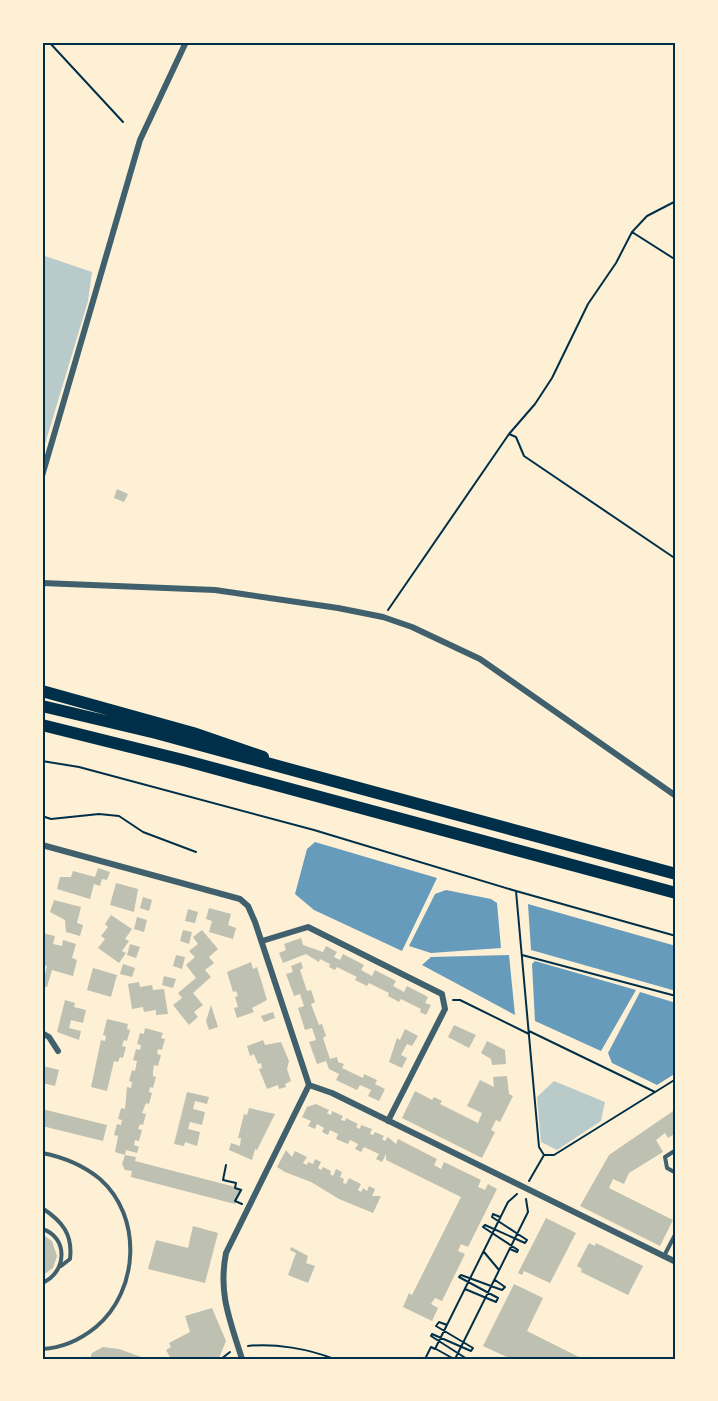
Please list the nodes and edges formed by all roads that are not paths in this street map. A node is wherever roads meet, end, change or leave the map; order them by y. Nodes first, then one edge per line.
1 (186, 42) edge
2 (42, 476) edge
3 (42, 583) edge
4 (42, 691) edge
5 (42, 706) edge
6 (42, 725) edge
7 (294, 771) junction
8 (676, 796) edge
9 (42, 845) edge
10 (676, 874) edge
11 (676, 893) edge
12 (262, 941) junction
13 (42, 1033) edge
14 (58, 1052) dead end
15 (309, 1085) junction
16 (388, 1121) junction
17 (676, 1150) edge
18 (42, 1153) edge
19 (676, 1173) edge
20 (42, 1208) edge
21 (42, 1229) edge
22 (675, 1236) edge
23 (664, 1256) junction
24 (676, 1262) edge
25 (60, 1266) junction
26 (42, 1283) edge
27 (42, 1349) edge
28 (242, 1359) edge

1 - 2 street
3 - 8 street
4 - 7 highway
5 - 7 highway
6 - 11 highway
7 - 10 highway
9 - 12 street
12 - 15 street
12 - 16 street
13 - 14 street
15 - 16 street
15 - 28 street
16 - 23 street
17 - 19 lane
18 - 27 lane
20 - 25 lane
21 - 25 lane
22 - 23 lane
23 - 24 street
25 - 26 lane

